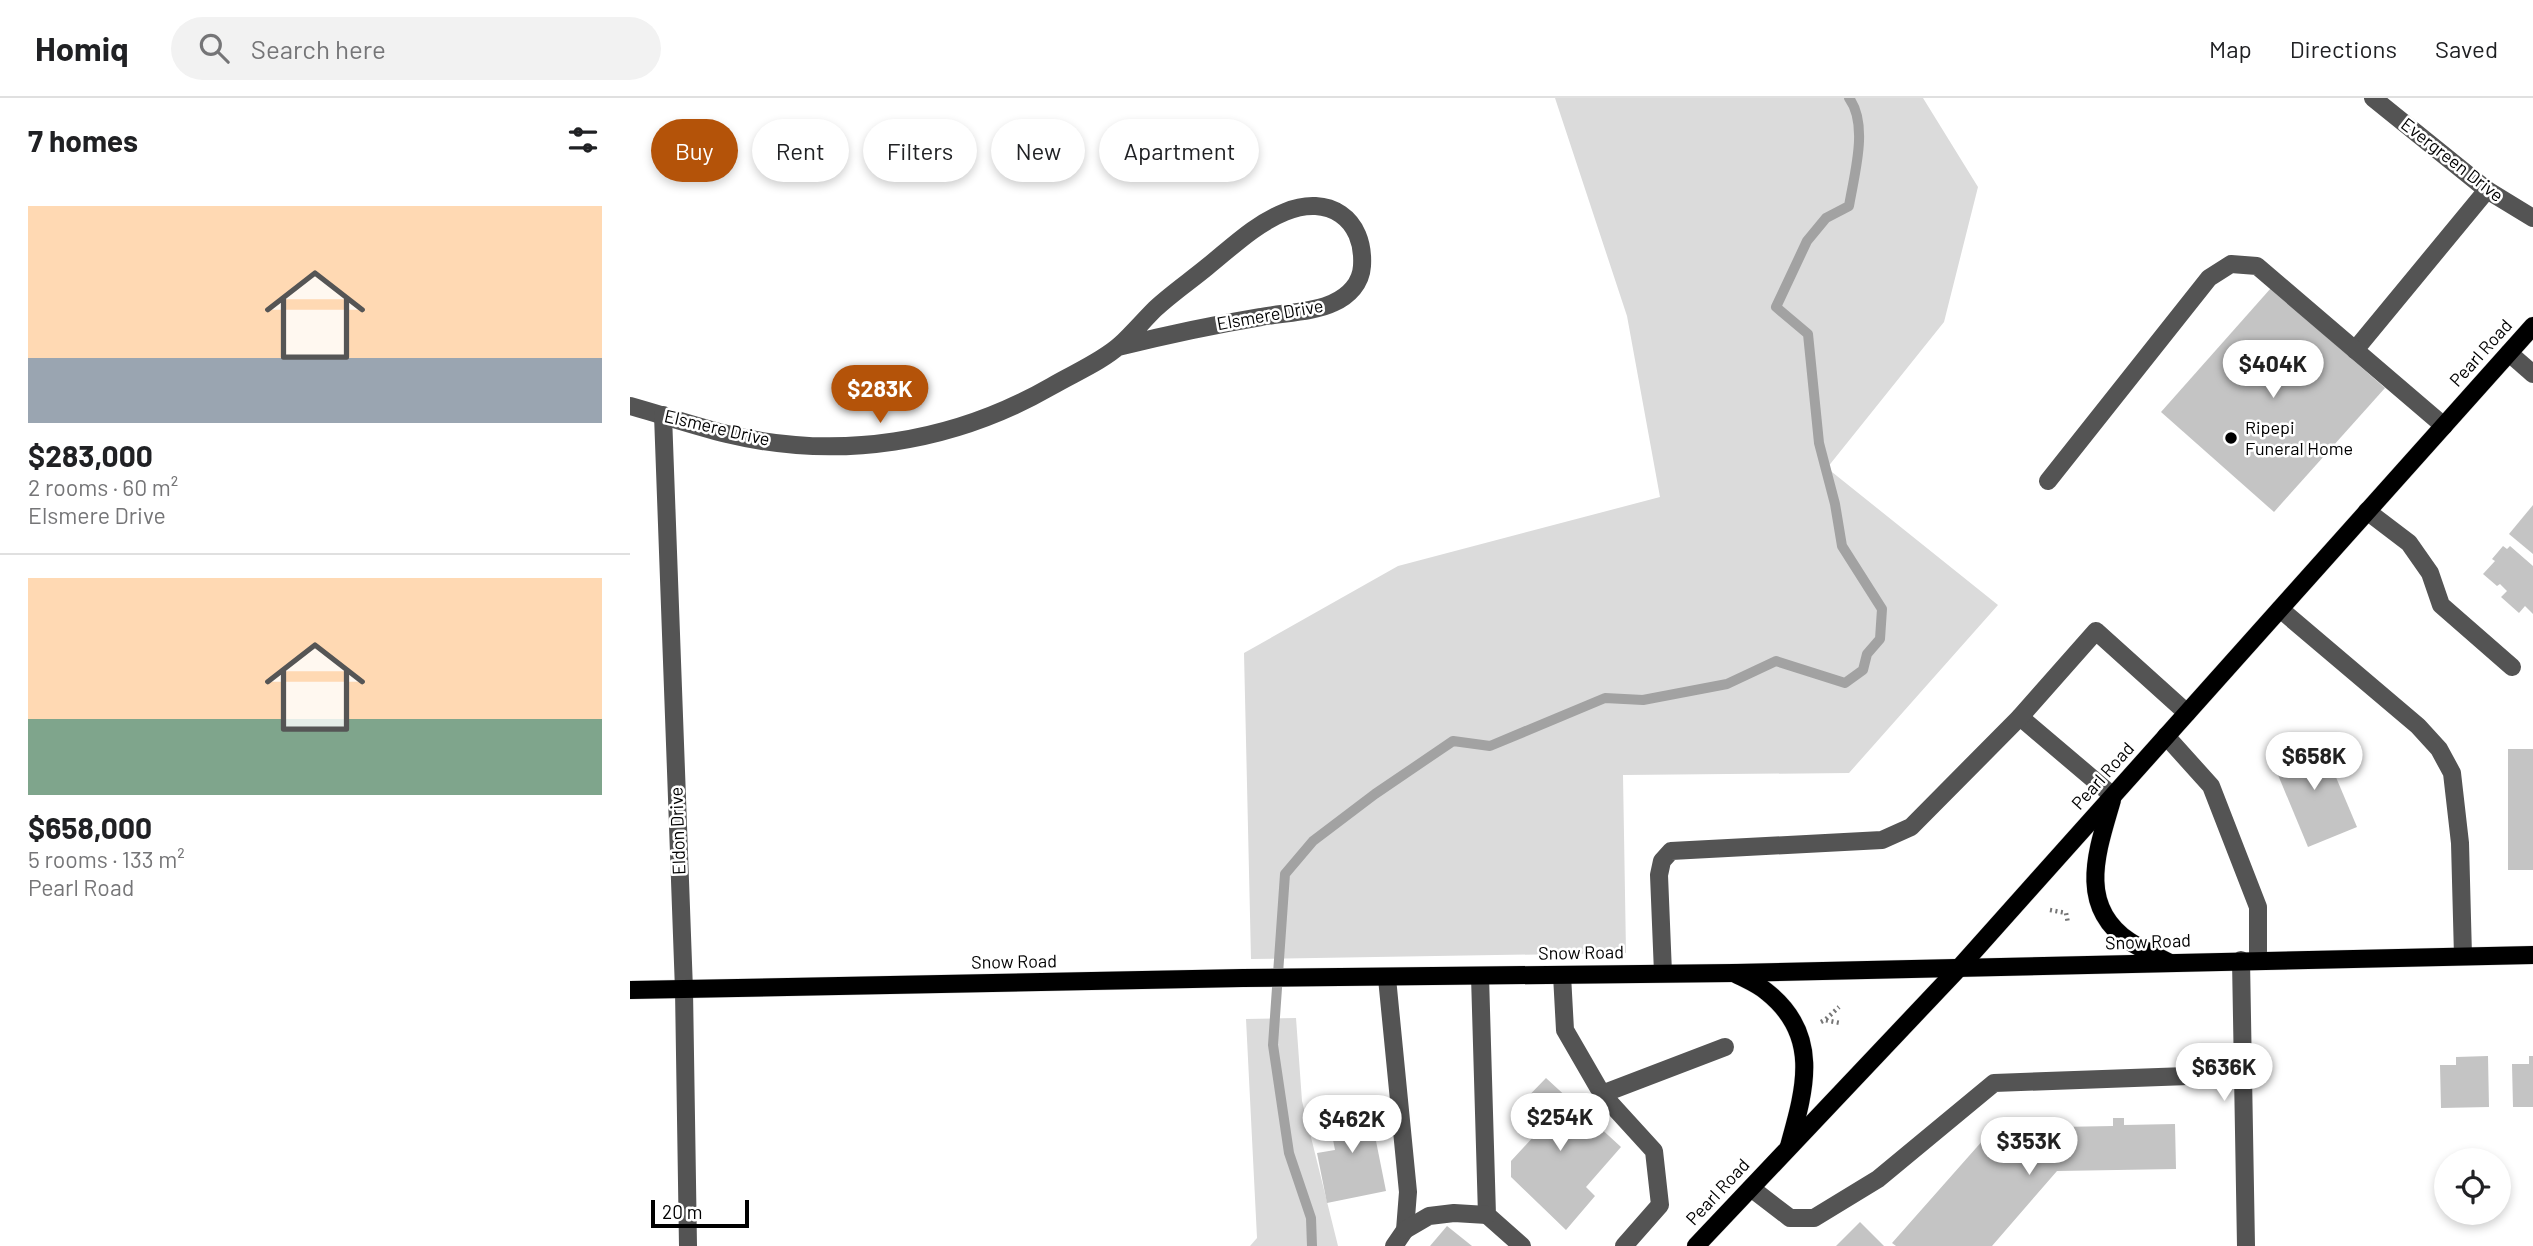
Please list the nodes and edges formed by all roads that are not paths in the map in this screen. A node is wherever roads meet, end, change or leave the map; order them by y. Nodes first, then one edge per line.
1 (2373, 98) edge
2 (2487, 190) junction
3 (2533, 218) edge
4 (2533, 326) edge
5 (1118, 347) junction
6 (2355, 350) junction
7 (2509, 353) junction
8 (2533, 374) edge
9 (630, 406) edge
10 (663, 415) junction
11 (2444, 426) junction
12 (2048, 481) dead end
13 (2367, 511) junction
14 (2280, 609) junction
15 (2512, 667) dead end
16 (2187, 713) junction
17 (2020, 717) junction
18 (2166, 736) junction
19 (2113, 796) junction
20 (2533, 955) edge
21 (2463, 956) junction
22 (2250, 960) junction
23 (2168, 962) junction
24 (1959, 968) junction
25 (1663, 973) junction
26 (1734, 973) junction
27 (1562, 975) junction
28 (1480, 976) junction
29 (1387, 978) junction
30 (630, 990) edge
31 (684, 990) junction
32 (1725, 1047) dead end
33 (2243, 1074) junction
34 (1602, 1094) junction
35 (1788, 1148) junction
36 (1751, 1188) junction
37 (1487, 1215) junction
38 (1405, 1230) junction
39 (688, 1246) edge
40 (1394, 1246) edge
41 (1522, 1246) edge
42 (1624, 1246) edge
43 (1696, 1246) edge
44 (2246, 1246) edge

1 - 2 street, Evergreen Drive
2 - 3 street, Evergreen Drive
2 - 6 street
4 - 7 main road, Pearl Road
5 - 5 street, Elsmere Drive
5 - 10 street, Elsmere Drive
6 - 11 street
6 - 12 street
7 - 8 street
7 - 11 main road, Pearl Road
9 - 10 street, Elsmere Drive
10 - 31 street, Eldon Drive
11 - 13 main road, Pearl Road
13 - 14 main road, Pearl Road
13 - 15 street
14 - 16 main road, Pearl Road
14 - 21 street
16 - 17 street
16 - 18 main road, Pearl Road
17 - 19 street
17 - 25 street
18 - 19 main road, Pearl Road
18 - 22 street
19 - 23 main road
19 - 24 main road, Pearl Road
20 - 21 main road, Snow Road
21 - 22 main road, Snow Road
22 - 23 main road, Snow Road
22 - 33 street
23 - 24 main road, Snow Road
24 - 26 main road, Snow Road
24 - 35 main road, Pearl Road
25 - 26 main road, Snow Road
25 - 27 main road, Snow Road
26 - 35 main road
27 - 28 main road, Snow Road
27 - 34 street
28 - 29 main road, Snow Road
28 - 37 street
29 - 31 main road, Snow Road
29 - 38 street
30 - 31 main road, Snow Road
31 - 39 street, Eldon Drive
32 - 34 street
33 - 36 street
33 - 44 street
34 - 42 street
35 - 36 main road, Pearl Road
36 - 43 main road, Pearl Road
37 - 38 street
37 - 41 street
38 - 40 street

